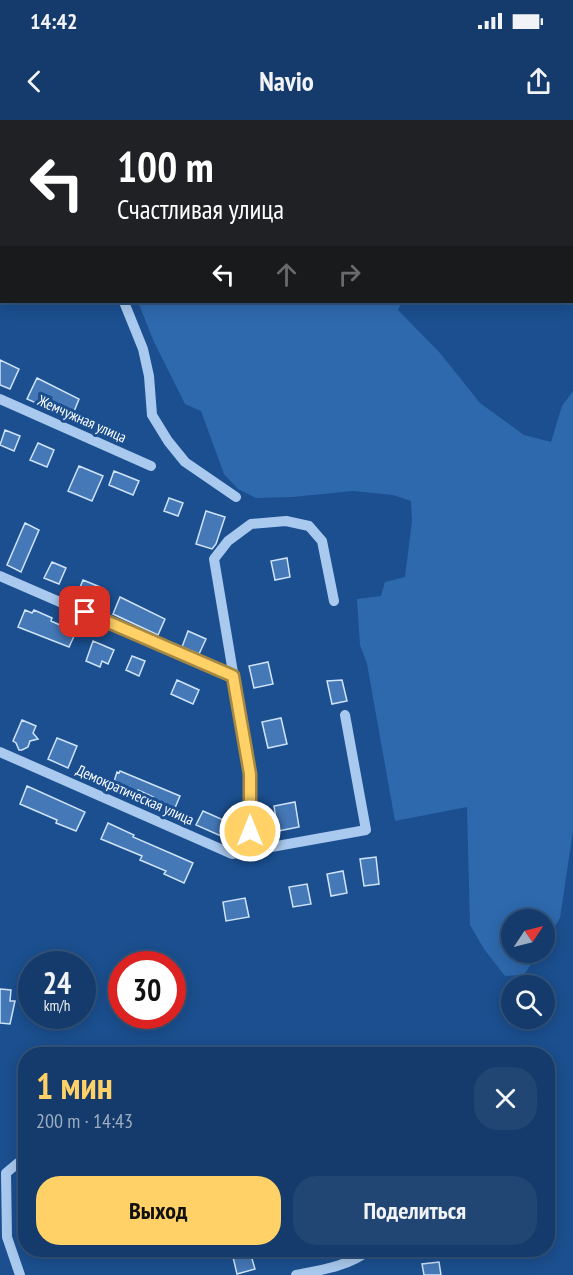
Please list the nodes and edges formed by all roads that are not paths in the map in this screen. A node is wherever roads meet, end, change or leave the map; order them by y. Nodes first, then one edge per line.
1 (124, 303) edge
2 (0, 399) edge
3 (152, 466) dead end
4 (236, 497) dead end
5 (0, 576) edge
6 (334, 601) dead end
7 (233, 676) junction
8 (345, 715) dead end
9 (0, 752) edge
10 (250, 850) junction
11 (18, 1163) edge
12 (359, 1257) edge
13 (334, 1271) edge
14 (20, 1275) edge
15 (296, 1275) edge

1 - 4 street
2 - 3 street, Жемчужная улица
5 - 7 street
6 - 7 street
7 - 10 street
8 - 10 street, Демократическая улица
9 - 10 street, Демократическая улица
11 - 14 street
12 - 13 street
13 - 15 street

